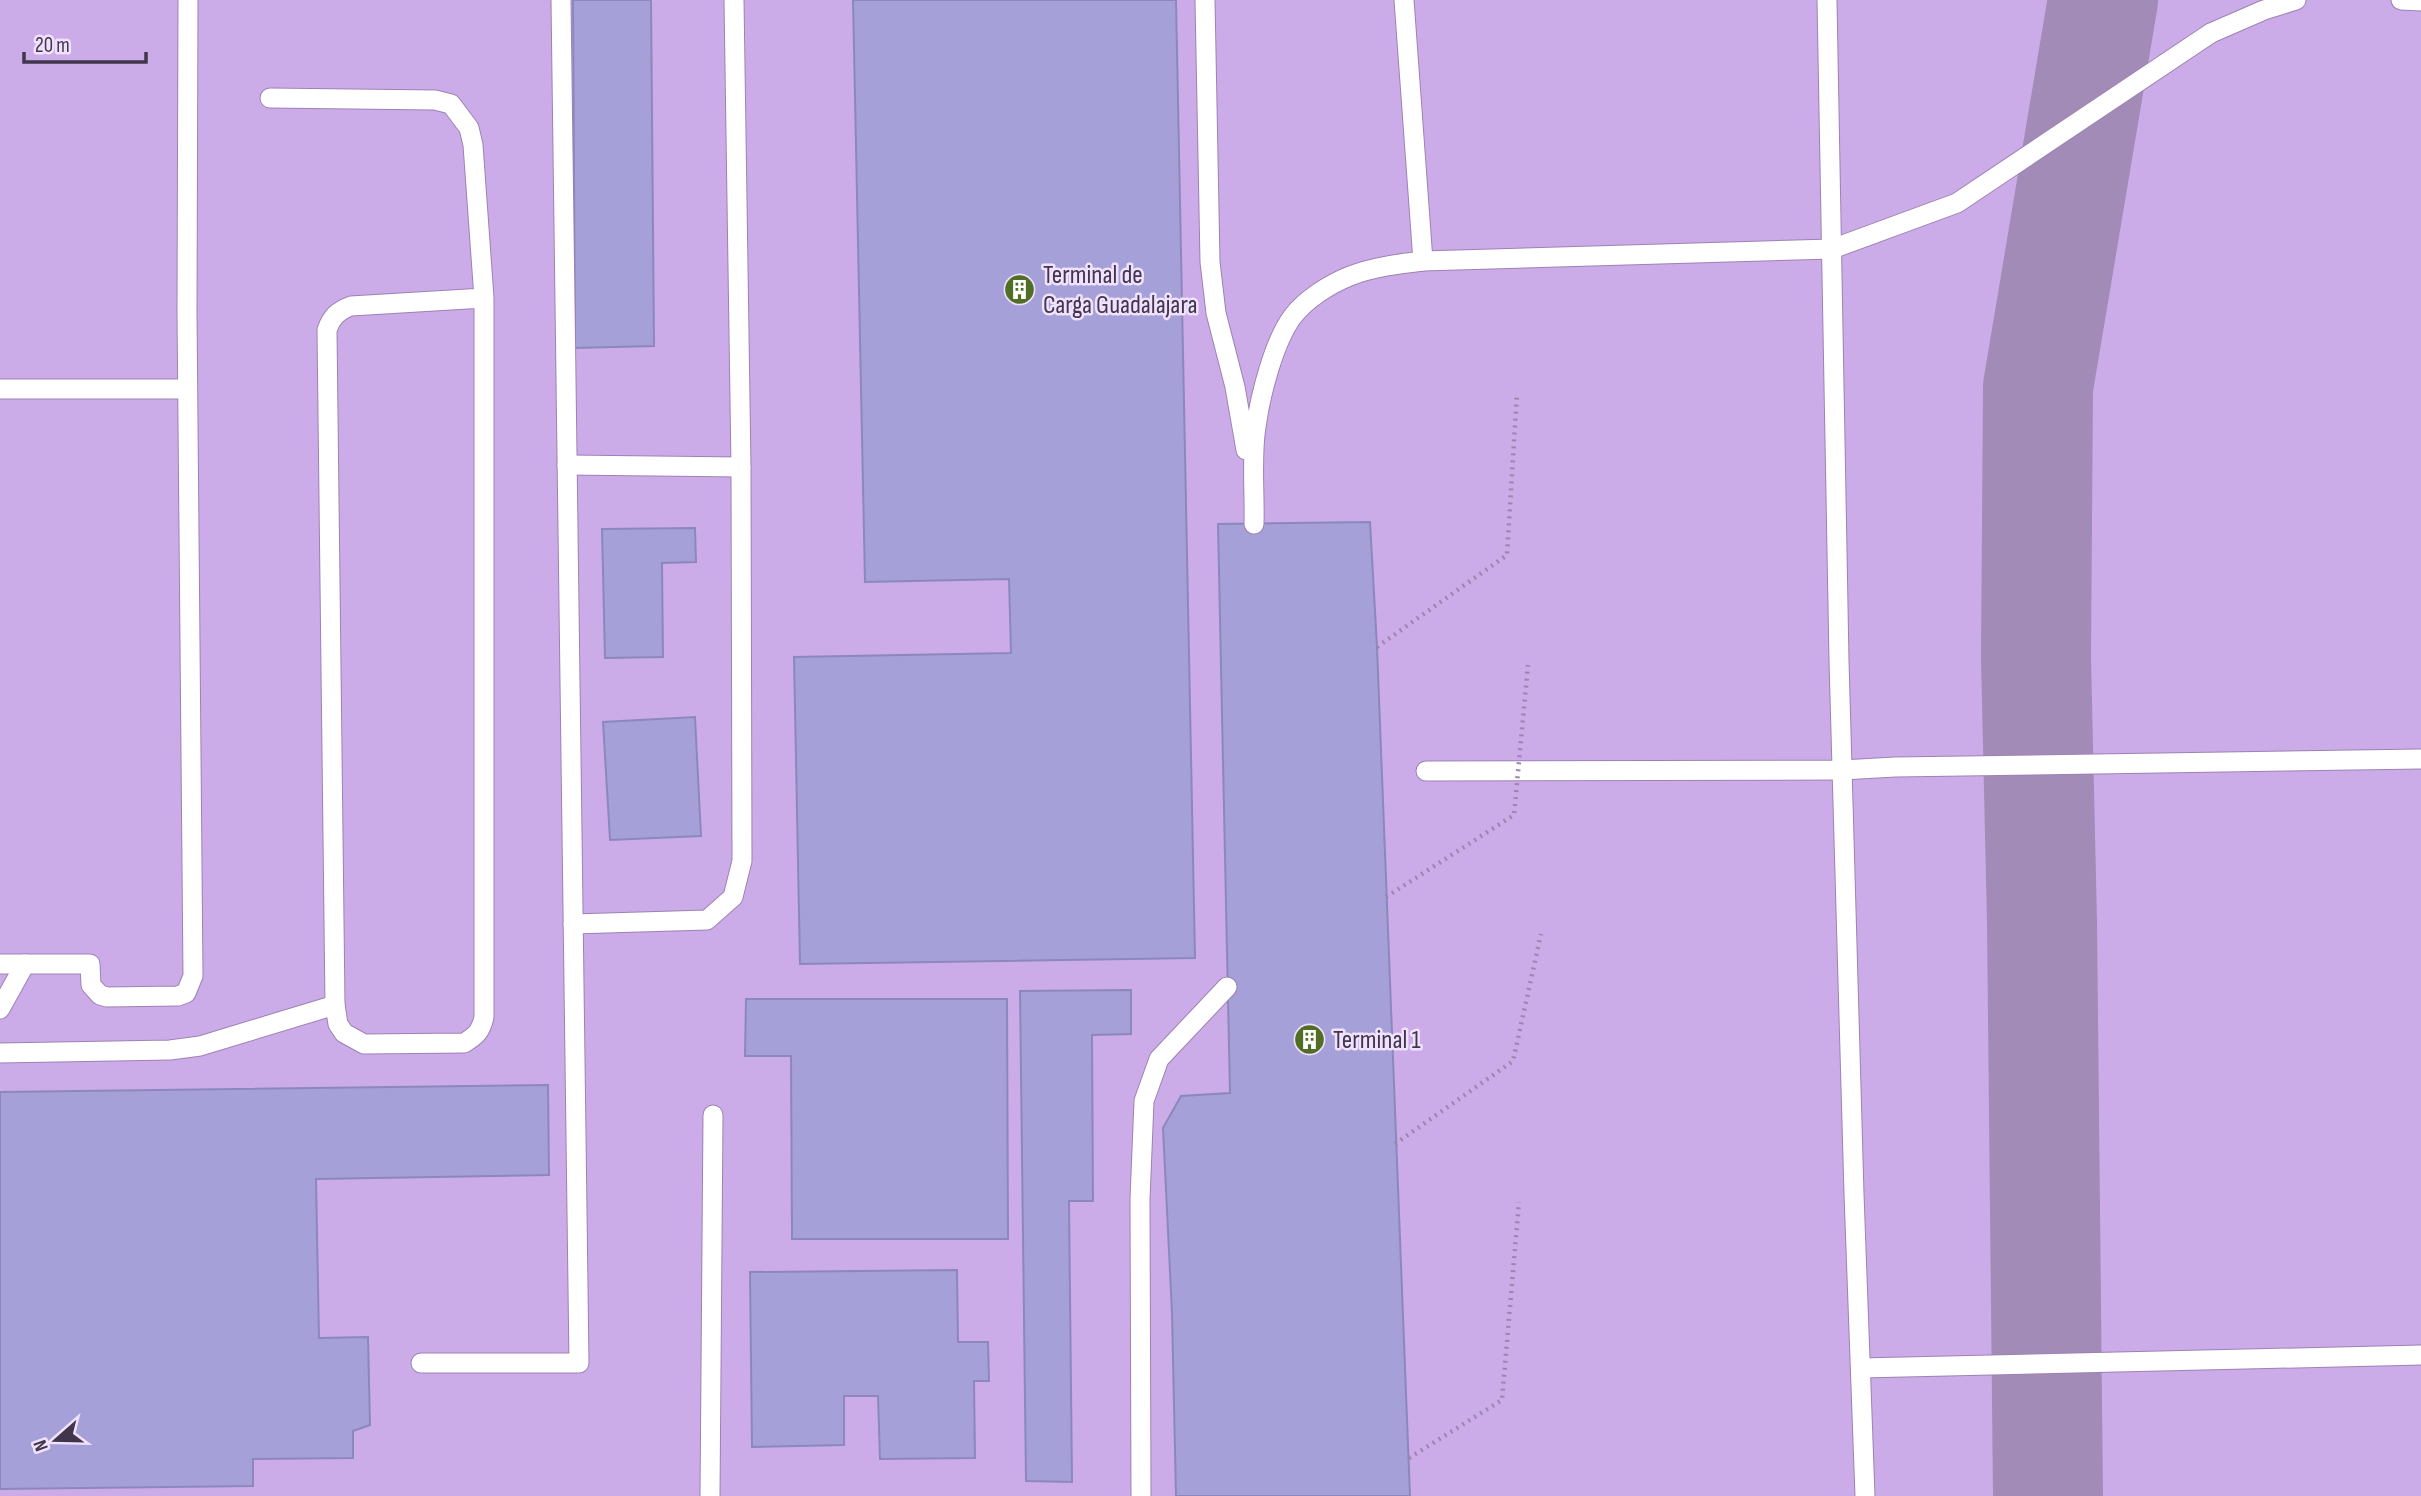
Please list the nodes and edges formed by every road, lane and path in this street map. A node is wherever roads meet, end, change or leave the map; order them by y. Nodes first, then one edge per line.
1 (188, 0) edge
2 (561, 0) edge
3 (734, 0) edge
4 (1205, 0) edge
5 (1404, 0) edge
6 (1827, 0) edge
7 (2296, 0) edge
8 (2401, 0) edge
9 (2421, 1) edge
10 (270, 98) dead end
11 (1832, 249) junction
12 (1423, 261) junction
13 (484, 298) junction
14 (0, 388) edge
15 (187, 389) junction
16 (1517, 393) dead end
17 (567, 465) junction
18 (741, 467) junction
19 (1377, 647) dead end
20 (1528, 665) dead end
21 (2421, 758) edge
22 (1842, 770) junction
23 (1426, 771) dead end
24 (1386, 897) dead end
25 (573, 924) junction
26 (1541, 934) dead end
27 (9, 968) edge
28 (1227, 987) dead end
29 (335, 1005) junction
30 (0, 1009) edge
31 (0, 1053) edge
32 (713, 1115) dead end
33 (1395, 1144) dead end
34 (1519, 1202) dead end
35 (2421, 1355) edge
36 (421, 1363) dead end
37 (1861, 1368) junction
38 (1409, 1458) dead end
39 (710, 1496) edge
40 (1141, 1496) edge
41 (1865, 1496) edge

1 - 15 lane
2 - 17 lane
3 - 18 lane
4 - 12 lane
5 - 12 lane
6 - 11 lane
7 - 11 lane
8 - 9 lane
10 - 13 lane
11 - 12 lane
11 - 22 lane
13 - 29 lane
13 - 29 lane
14 - 15 lane
15 - 27 lane
16 - 19 path
17 - 18 lane
17 - 25 lane
18 - 25 lane
20 - 24 path, bridge
21 - 22 lane
22 - 23 lane
22 - 37 lane
25 - 36 lane
26 - 33 path
27 - 30 lane
28 - 40 lane
29 - 31 lane
32 - 39 lane
34 - 38 path
35 - 37 lane
37 - 41 lane

